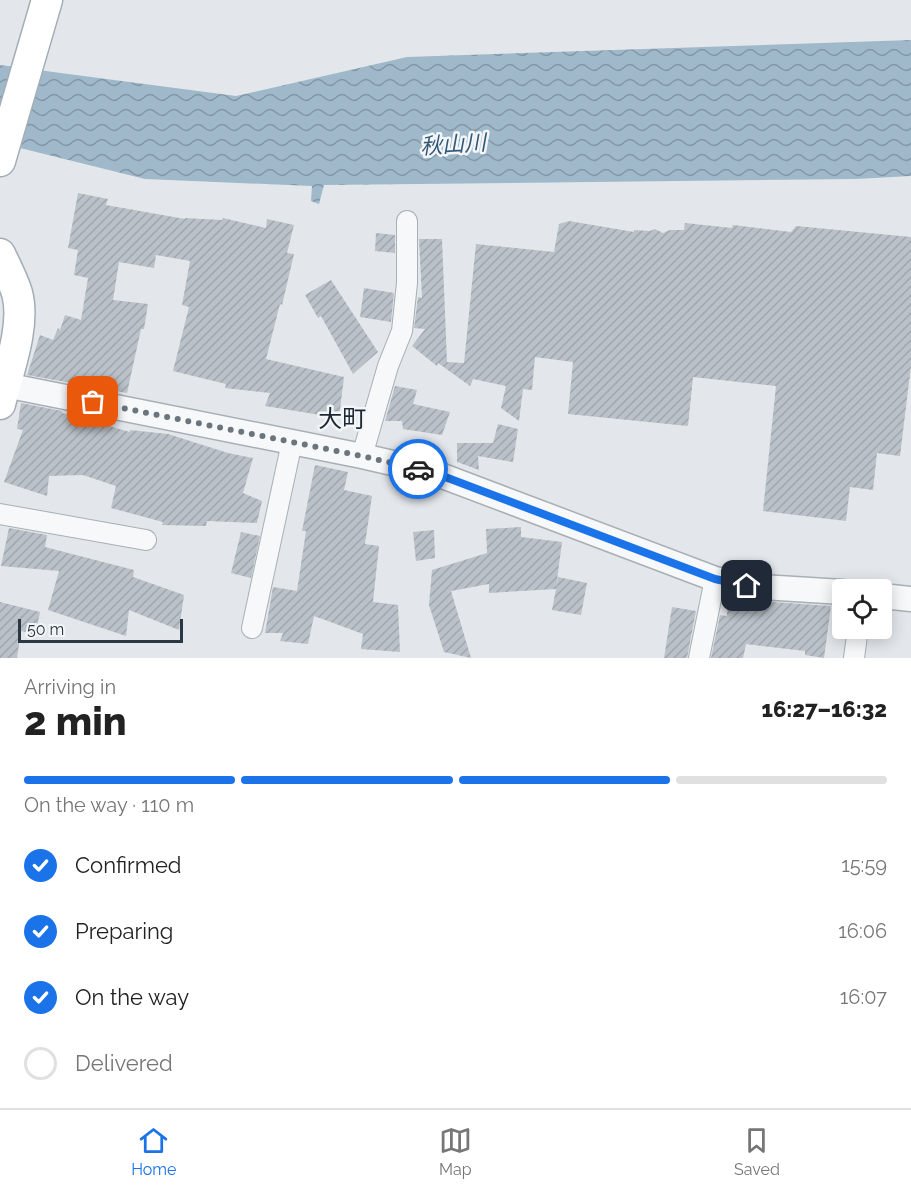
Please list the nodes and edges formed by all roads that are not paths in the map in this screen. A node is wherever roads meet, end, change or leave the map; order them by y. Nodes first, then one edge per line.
1 (45, 10) edge
2 (0, 161) edge
3 (407, 221) dead end
4 (0, 254) edge
5 (2, 390) edge
6 (292, 442) junction
7 (362, 456) junction
8 (0, 514) edge
9 (146, 540) dead end
10 (715, 579) junction
11 (832, 591) edge
12 (892, 597) edge
13 (911, 599) edge
14 (252, 628) dead end
15 (857, 639) edge
16 (699, 658) edge
17 (854, 658) edge

1 - 2 main road
3 - 7 street
4 - 5 main road
5 - 6 street
6 - 7 street
6 - 14 street
7 - 10 street
8 - 9 street
10 - 11 street
10 - 16 street
12 - 13 street
15 - 17 street

